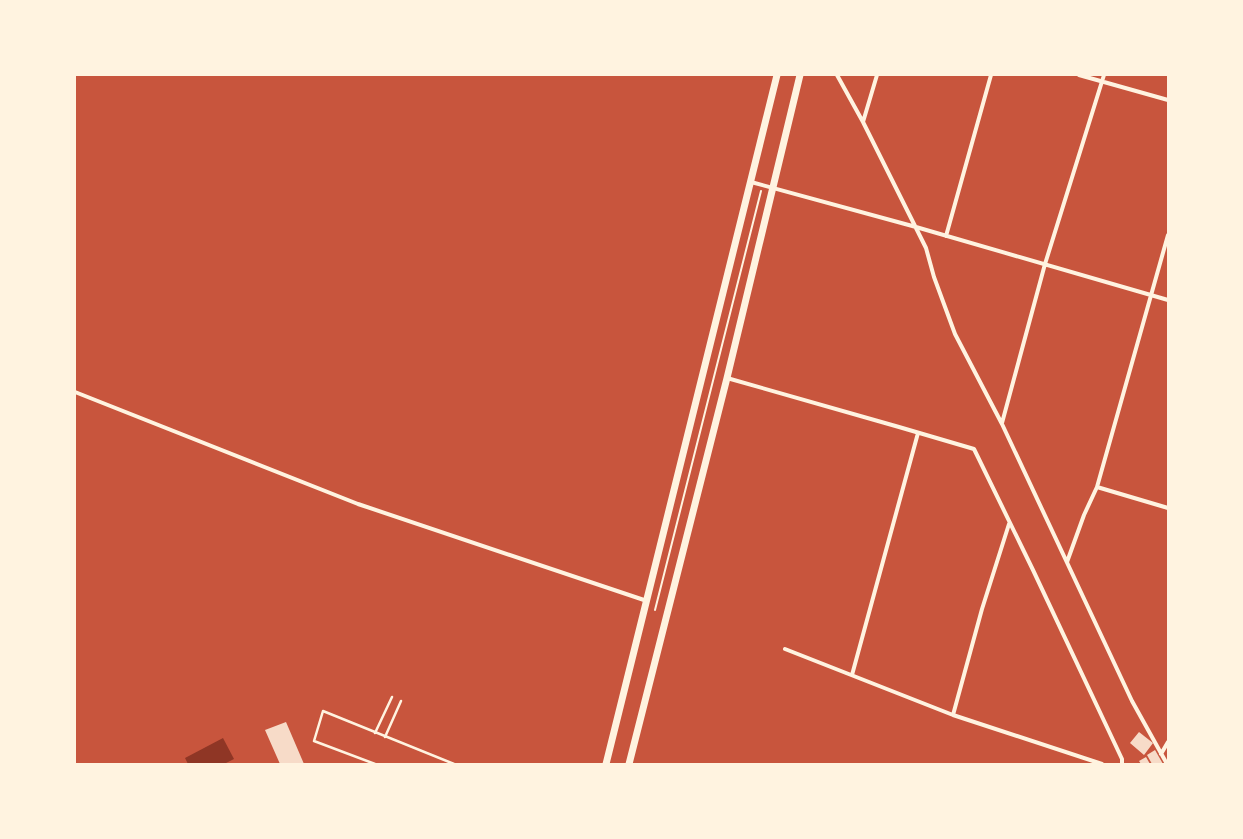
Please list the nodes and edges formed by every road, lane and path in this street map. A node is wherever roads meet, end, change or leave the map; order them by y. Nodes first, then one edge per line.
1 (777, 75) edge
2 (800, 75) edge
3 (837, 75) edge
4 (877, 75) edge
5 (991, 75) edge
6 (1079, 75) edge
7 (1104, 75) edge
8 (1102, 82) junction
9 (1168, 100) edge
10 (863, 122) junction
11 (751, 182) junction
12 (762, 185) junction
13 (772, 188) junction
14 (916, 227) junction
15 (1168, 235) edge
16 (946, 236) junction
17 (1045, 264) junction
18 (1150, 295) junction
19 (1168, 300) edge
20 (727, 378) junction
21 (75, 392) edge
22 (1002, 424) junction
23 (918, 433) junction
24 (1097, 487) junction
25 (1168, 508) edge
26 (1010, 524) junction
27 (1067, 562) junction
28 (647, 601) junction
29 (655, 611) dead end
30 (785, 648) dead end
31 (852, 675) junction
32 (392, 697) dead end
33 (401, 701) dead end
34 (953, 715) junction
35 (375, 733) junction
36 (385, 737) junction
37 (1168, 742) edge
38 (1161, 754) junction
39 (375, 764) edge
40 (454, 764) edge
41 (606, 764) edge
42 (629, 764) edge
43 (1102, 764) edge
44 (1122, 764) edge
45 (1167, 764) edge

1 - 11 main road
2 - 13 main road
3 - 10 street
4 - 10 street
5 - 16 street
6 - 8 street
7 - 8 street
8 - 9 street
8 - 17 street
10 - 14 street
11 - 12 street
11 - 28 main road
12 - 13 street
12 - 29 path
13 - 14 street
13 - 20 main road
14 - 16 street
14 - 22 street
15 - 18 street
16 - 17 street
17 - 18 street
17 - 22 street
18 - 19 street
18 - 24 street
20 - 23 street
20 - 42 main road
21 - 28 street
22 - 27 street
23 - 26 street
23 - 31 street
24 - 25 street
24 - 27 street
26 - 34 street
26 - 44 street
27 - 38 street
28 - 41 main road
30 - 31 street
31 - 34 street
32 - 35 lane
33 - 36 lane
34 - 43 street
35 - 36 lane
35 - 39 lane
36 - 40 lane
37 - 38 street
38 - 45 street

